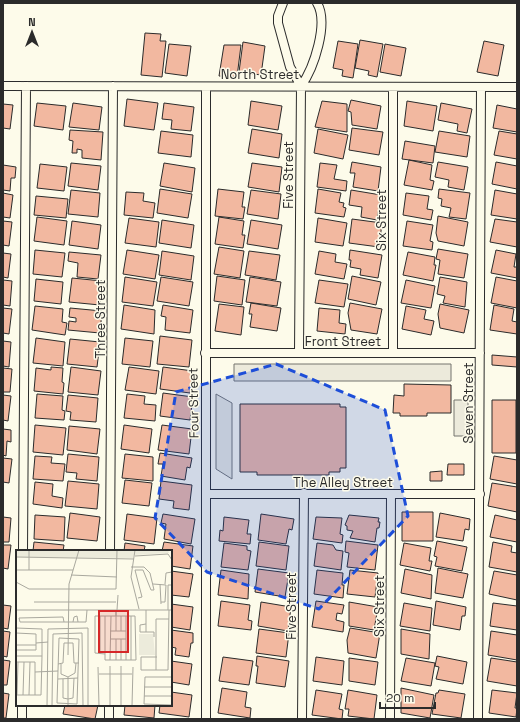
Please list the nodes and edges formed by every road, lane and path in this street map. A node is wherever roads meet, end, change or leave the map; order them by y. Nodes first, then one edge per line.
1 (283, 3) edge
2 (317, 3) edge
3 (3, 86) edge
4 (26, 86) junction
5 (113, 86) junction
6 (300, 86) junction
7 (206, 87) junction
8 (393, 87) junction
9 (482, 87) junction
10 (517, 87) edge
11 (205, 353) junction
12 (299, 353) junction
13 (393, 353) junction
14 (480, 353) junction
15 (304, 493) junction
16 (206, 494) junction
17 (391, 494) junction
18 (480, 494) junction
19 (23, 550) edge
20 (110, 550) edge
21 (22, 706) edge
22 (109, 706) edge
23 (22, 719) edge
24 (109, 719) edge
25 (206, 719) edge
26 (302, 719) edge
27 (390, 719) edge
28 (478, 719) edge

1 - 6 lane, Five Street
2 - 6 lane
3 - 4 lane, North Street
4 - 5 lane, North Street
4 - 19 lane
5 - 7 lane, North Street
5 - 20 lane, Three Street
6 - 7 lane, North Street
6 - 8 lane, North Street
6 - 12 lane, Five Street
7 - 11 lane, Four Street
8 - 9 lane, North Street
8 - 13 lane, Six Street
9 - 10 lane, North Street
9 - 14 lane, Seven Street
11 - 12 lane, Front Street
11 - 16 lane, Four Street
12 - 13 lane, Front Street
13 - 14 lane, Front Street
14 - 18 lane, Seven Street
15 - 16 lane, The Alley Street
15 - 17 lane, The Alley Street
15 - 26 lane, Five Street
16 - 25 lane, Four Street
17 - 18 lane, The Alley Street
17 - 27 lane, Six Street
18 - 28 lane, Seven Street
21 - 23 lane
22 - 24 lane

